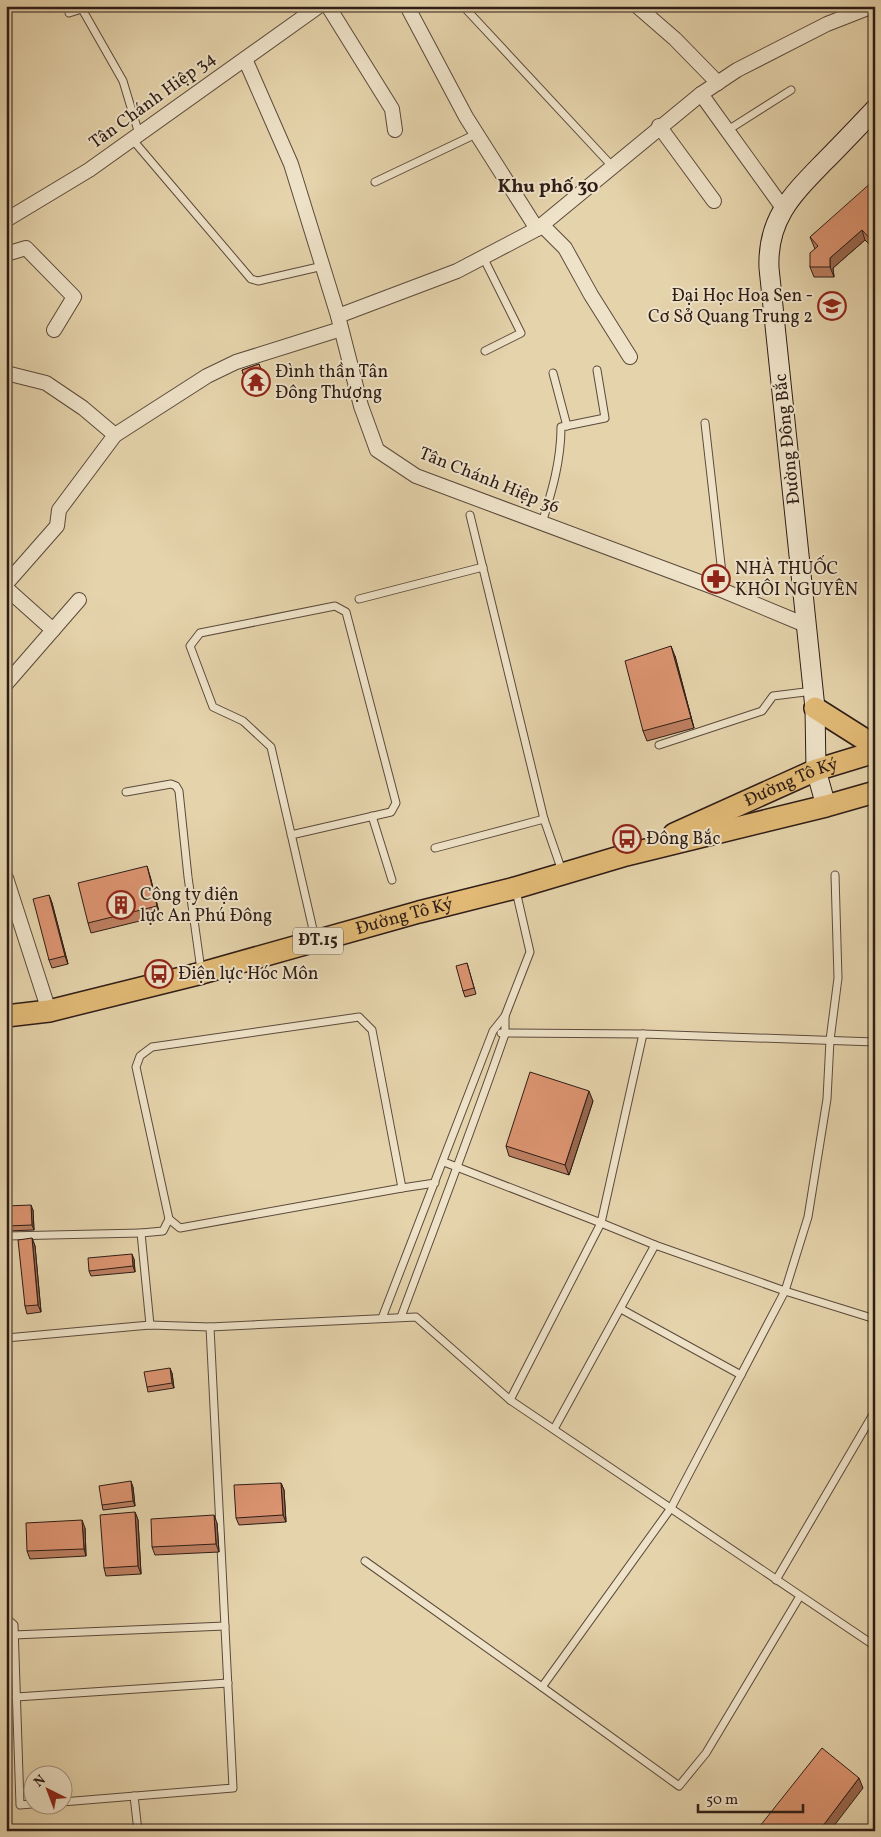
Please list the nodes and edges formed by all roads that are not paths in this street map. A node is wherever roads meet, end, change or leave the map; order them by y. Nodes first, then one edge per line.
1 (318, 6) edge
2 (328, 6) edge
3 (407, 6) edge
4 (463, 6) edge
5 (637, 6) edge
6 (873, 6) edge
7 (69, 13) dead end
8 (245, 58) junction
9 (718, 83) junction
10 (791, 90) dead end
11 (701, 94) junction
12 (875, 109) edge
13 (659, 126) junction
14 (395, 130) dead end
15 (728, 130) junction
16 (476, 134) junction
17 (136, 137) junction
18 (612, 166) junction
19 (375, 182) dead end
20 (714, 201) dead end
21 (783, 208) junction
22 (6, 220) edge
23 (539, 227) junction
24 (6, 254) edge
25 (483, 257) junction
26 (323, 266) junction
27 (340, 322) junction
28 (54, 330) dead end
29 (485, 351) dead end
30 (630, 357) dead end
31 (597, 370) dead end
32 (553, 372) dead end
33 (6, 373) edge
34 (705, 423) dead end
35 (567, 426) junction
36 (115, 435) junction
37 (470, 515) dead end
38 (542, 523) junction
39 (483, 567) junction
40 (6, 584) edge
41 (6, 588) edge
42 (724, 591) junction
43 (359, 598) dead end
44 (79, 600) dead end
45 (808, 626) junction
46 (53, 630) junction
47 (6, 684) edge
48 (815, 699) junction
49 (659, 745) dead end
50 (875, 746) edge
51 (875, 752) edge
52 (816, 770) junction
53 (126, 792) dead end
54 (875, 792) edge
55 (826, 806) junction
56 (372, 816) junction
57 (544, 820) junction
58 (291, 835) junction
59 (435, 848) dead end
60 (626, 855) junction
61 (563, 874) junction
62 (835, 875) dead end
63 (6, 878) edge
64 (392, 880) dead end
65 (515, 888) junction
66 (316, 942) junction
67 (202, 973) junction
68 (49, 1012) junction
69 (6, 1016) edge
70 (505, 1016) junction
71 (493, 1031) junction
72 (505, 1034) junction
73 (643, 1034) junction
74 (830, 1040) junction
75 (875, 1042) edge
76 (444, 1162) junction
77 (459, 1168) junction
78 (435, 1183) junction
79 (402, 1188) junction
80 (169, 1219) junction
81 (601, 1223) junction
82 (141, 1233) junction
83 (6, 1236) edge
84 (655, 1245) junction
85 (785, 1291) junction
86 (621, 1309) junction
87 (401, 1317) junction
88 (382, 1318) junction
89 (875, 1319) edge
90 (150, 1325) junction
91 (210, 1327) junction
92 (6, 1338) edge
93 (741, 1375) junction
94 (510, 1400) junction
95 (875, 1411) edge
96 (554, 1429) junction
97 (671, 1508) junction
98 (365, 1560) dead end
99 (776, 1580) junction
100 (800, 1596) junction
101 (6, 1618) edge
102 (225, 1626) junction
103 (14, 1635) junction
104 (875, 1646) edge
105 (228, 1683) junction
106 (542, 1687) junction
107 (16, 1697) junction
108 (134, 1796) junction
109 (72, 1801) edge
110 (22, 1805) edge
111 (875, 1827) edge
112 (138, 1831) edge
113 (870, 1831) edge

1 - 8 street, Tân Chánh Hiệp 34
2 - 14 street
3 - 16 street
4 - 18 lane
5 - 9 street
6 - 9 street
7 - 17 lane
8 - 17 street, Tân Chánh Hiệp 34
8 - 26 street, Tân Chánh Hiệp 36
9 - 11 street
10 - 15 lane
11 - 13 street
11 - 15 street
12 - 21 street, Đường Đông Bắc
13 - 18 street
13 - 20 street
15 - 21 street
16 - 19 lane
16 - 23 street
17 - 22 street, Tân Chánh Hiệp 34
17 - 26 lane
18 - 23 street
21 - 45 street, Đường Đông Bắc
23 - 25 street
23 - 30 street
24 - 28 street
25 - 27 street
25 - 29 lane
26 - 27 street, Tân Chánh Hiệp 36
27 - 36 street
27 - 38 street, Tân Chánh Hiệp 36
31 - 35 lane
32 - 35 lane
33 - 36 street
34 - 42 lane
35 - 38 lane
36 - 40 street
37 - 39 lane
38 - 42 street, Tân Chánh Hiệp 36
39 - 43 lane
39 - 57 lane
41 - 46 street
42 - 45 street, Tân Chánh Hiệp 36
44 - 46 street
45 - 48 street, Đường Đông Bắc
46 - 47 street
48 - 49 lane
48 - 50 main road
48 - 52 street, Đường Đông Bắc
51 - 52 main road, Đường Tô Ký / ĐT.15
52 - 55 street, Đường Đông Bắc
52 - 60 main road, Đường Tô Ký / ĐT.15
53 - 67 lane
54 - 55 main road, Đường Tô Ký / ĐT.15
55 - 60 main road, Đường Tô Ký / ĐT.15
56 - 58 lane
56 - 58 lane
56 - 64 lane
57 - 59 lane
57 - 61 lane
58 - 66 lane
60 - 61 main road, Đường Tô Ký / ĐT.15
61 - 65 main road, Đường Tô Ký / ĐT.15
62 - 74 lane
63 - 68 street
65 - 66 main road, Đường Tô Ký / ĐT.15
65 - 70 lane
66 - 67 main road, Đường Tô Ký / ĐT.15
67 - 68 main road, Đường Tô Ký / ĐT.15
68 - 69 main road, Đường Tô Ký / ĐT.15
70 - 71 lane
70 - 72 lane
71 - 72 lane
71 - 76 lane
72 - 73 lane
72 - 77 lane
73 - 74 lane
73 - 81 lane
74 - 75 lane
74 - 85 lane
76 - 77 lane
76 - 78 lane
77 - 81 lane
77 - 87 lane
78 - 79 lane
78 - 88 lane
79 - 80 lane
79 - 80 lane
80 - 82 lane
81 - 84 lane
81 - 94 lane
82 - 83 lane
82 - 90 lane
84 - 85 lane
84 - 86 lane
85 - 89 lane
85 - 93 lane
86 - 93 lane
86 - 96 lane
87 - 88 lane
87 - 94 lane
88 - 91 lane
90 - 91 lane
90 - 92 lane
91 - 102 lane
93 - 97 lane
94 - 96 lane
95 - 99 lane
96 - 97 lane
97 - 99 lane
97 - 106 lane
98 - 106 lane
99 - 100 lane
100 - 104 lane
100 - 106 lane
101 - 103 lane
102 - 103 lane
102 - 105 lane
103 - 107 lane
105 - 107 lane
105 - 108 lane
107 - 110 lane
108 - 109 lane
108 - 112 lane
111 - 113 lane

